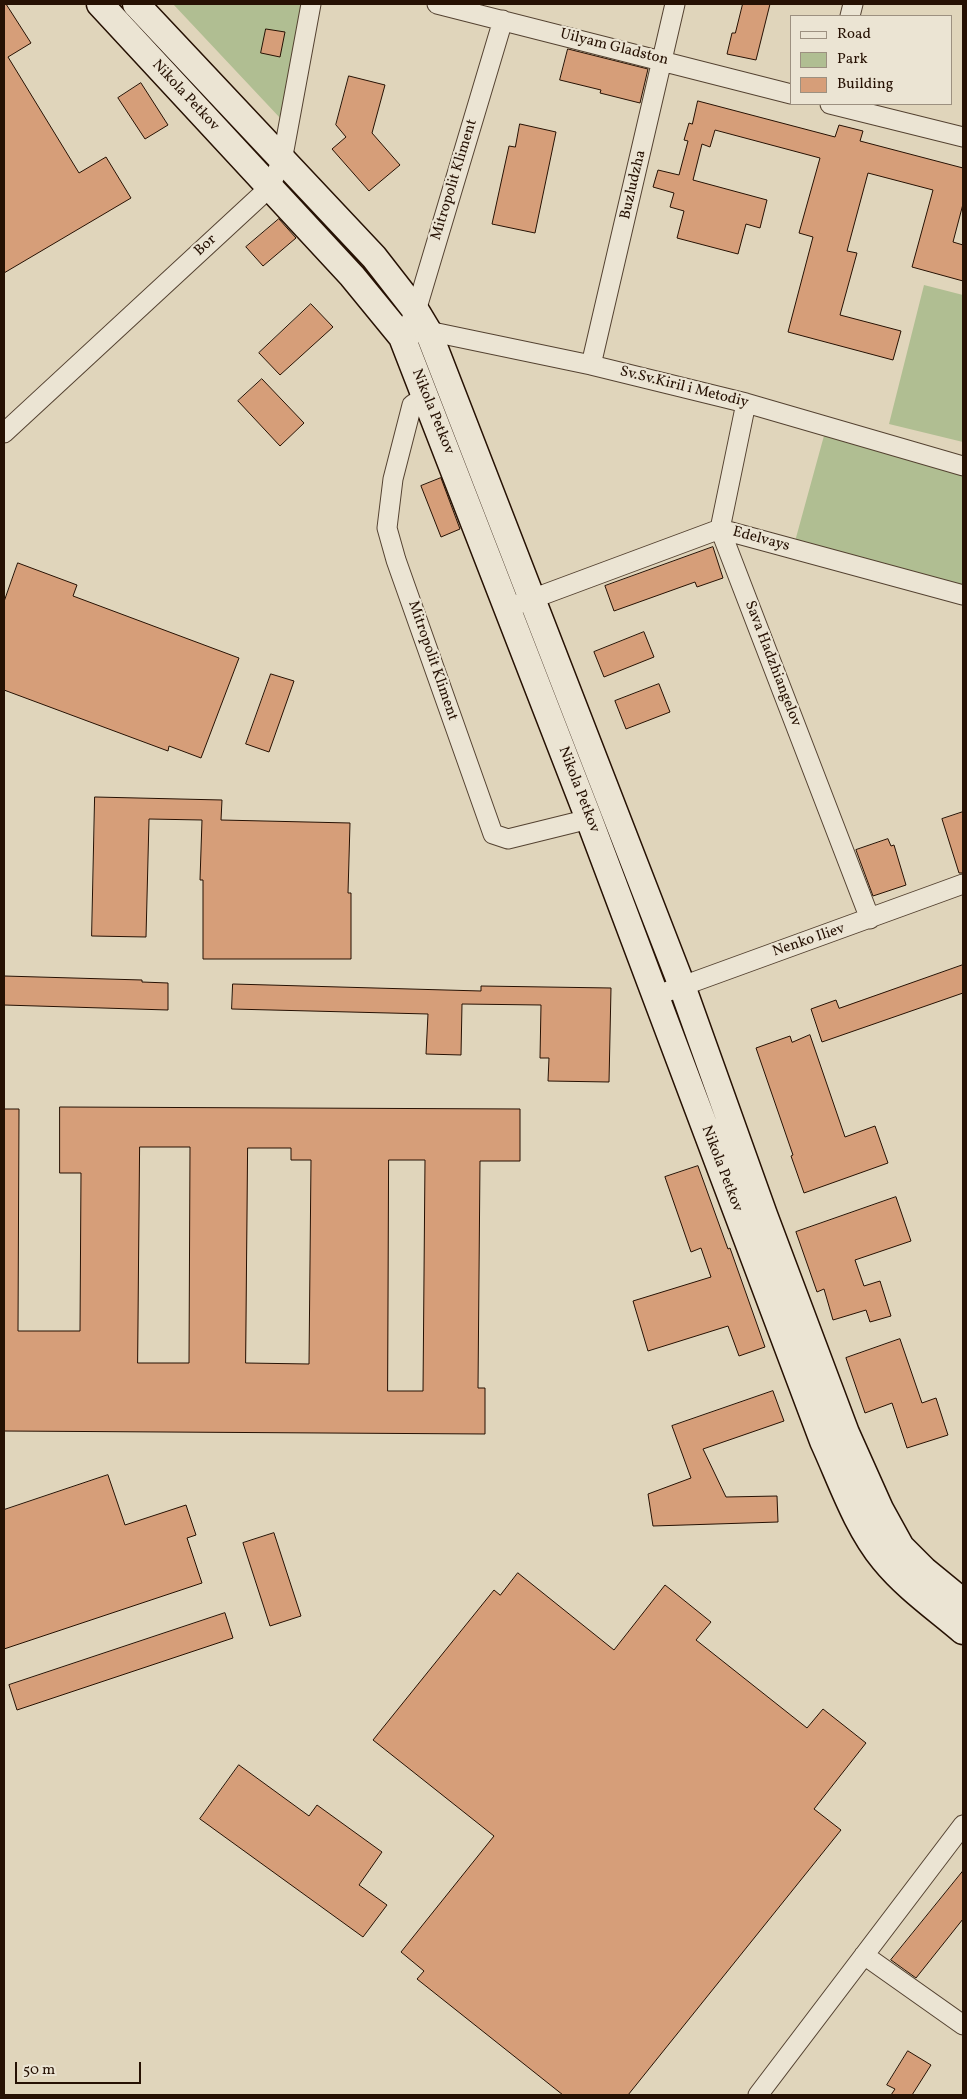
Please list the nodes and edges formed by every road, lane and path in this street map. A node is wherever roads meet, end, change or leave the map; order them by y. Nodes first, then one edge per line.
1 (100, 4) edge
2 (136, 4) edge
3 (311, 4) edge
4 (437, 4) edge
5 (674, 4) edge
6 (503, 20) junction
7 (663, 61) junction
8 (790, 94) edge
9 (834, 105) edge
10 (963, 138) edge
11 (282, 161) junction
12 (269, 188) junction
13 (422, 321) junction
14 (402, 337) junction
15 (592, 365) junction
16 (425, 396) junction
17 (746, 403) junction
18 (4, 433) edge
19 (963, 466) edge
20 (720, 529) junction
21 (963, 595) edge
22 (533, 599) junction
23 (508, 608) junction
24 (589, 819) junction
25 (963, 884) edge
26 (870, 920) junction
27 (682, 986) junction
28 (655, 996) junction
29 (963, 1602) edge
30 (963, 1631) edge
31 (963, 1825) edge
32 (864, 1955) junction
33 (963, 2025) edge
34 (758, 2095) edge

1 - 12 main road, Nikola Petkov
2 - 11 main road, Nikola Petkov
3 - 11 street, Bor
4 - 6 street, Uilyam Gladston
5 - 7 street, Buzludzha
6 - 7 street, Uilyam Gladston
6 - 13 street, Mitropolit Kliment
7 - 8 street, Uilyam Gladston
7 - 15 street, Buzludzha
9 - 10 street
11 - 12 street, Bor
11 - 13 main road, Nikola Petkov
12 - 14 main road, Nikola Petkov
12 - 18 street, Bor
13 - 14 street, Sv.Sv.Kiril i Metodiy
13 - 15 street, Sv.Sv.Kiril i Metodiy
13 - 22 main road, Nikola Petkov
14 - 16 main road, Nikola Petkov
15 - 17 street, Sv.Sv.Kiril i Metodiy
16 - 23 main road, Nikola Petkov
16 - 24 street, Mitropolit Kliment
17 - 19 street, Sv.Sv.Kiril i Metodiy
17 - 20 street
20 - 21 street, Edelvays
20 - 22 street, Edelvays
20 - 26 street, Sava Hadzhiangelov
22 - 23 street, Edelvays
22 - 27 main road, Nikola Petkov
23 - 24 main road, Nikola Petkov
24 - 28 main road, Nikola Petkov
25 - 26 street, Nenko Iliev
26 - 27 street, Nenko Iliev
27 - 28 street, Nenko Iliev
27 - 29 main road, Nikola Petkov
28 - 30 main road, Nikola Petkov
31 - 32 street
32 - 33 street
32 - 34 street

